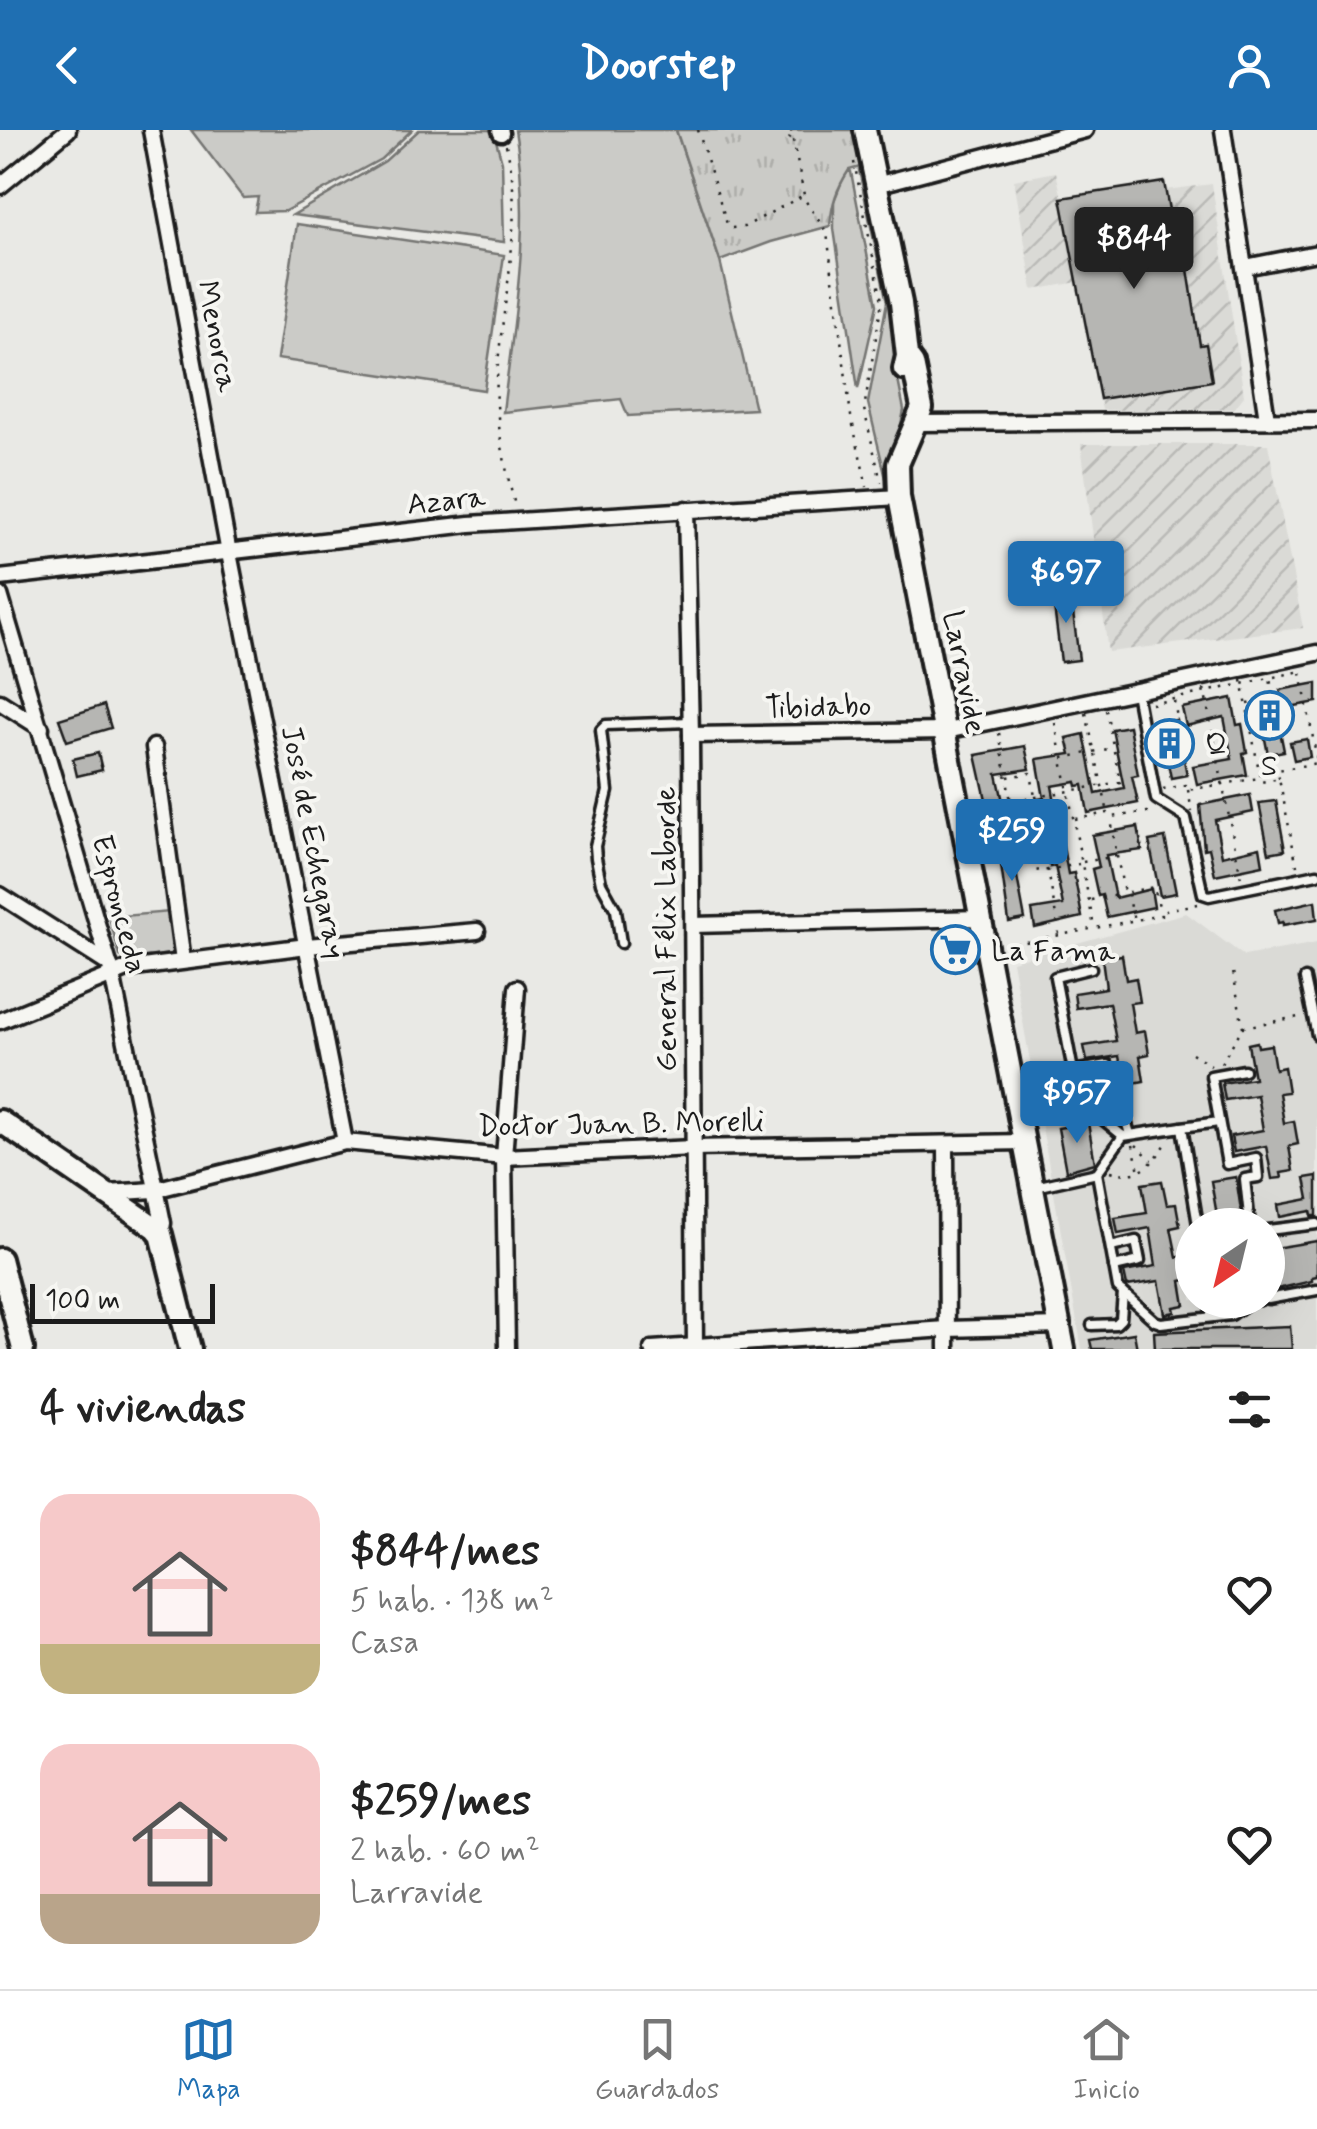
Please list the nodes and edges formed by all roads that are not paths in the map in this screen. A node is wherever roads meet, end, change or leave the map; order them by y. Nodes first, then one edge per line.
1 (68, 130) edge
2 (152, 130) edge
3 (865, 130) edge
4 (1085, 130) edge
5 (1223, 130) edge
6 (876, 185) junction
7 (0, 186) edge
8 (1317, 253) edge
9 (1245, 268) junction
10 (1267, 419) junction
11 (1317, 420) edge
12 (918, 423) junction
13 (885, 498) junction
14 (686, 509) junction
15 (229, 553) junction
16 (0, 578) edge
17 (0, 594) edge
18 (1317, 653) edge
19 (1137, 700) junction
20 (0, 702) edge
21 (41, 728) junction
22 (691, 728) junction
23 (946, 731) junction
24 (154, 747) dead end
25 (1317, 874) edge
26 (0, 894) edge
27 (982, 918) junction
28 (693, 926) junction
29 (477, 931) dead end
30 (621, 943) dead end
31 (307, 946) junction
32 (182, 961) junction
33 (1091, 968) dead end
34 (111, 970) junction
35 (1305, 979) dead end
36 (517, 988) dead end
37 (0, 1021) edge
38 (1316, 1030) edge
39 (1244, 1070) dead end
40 (1073, 1071) junction
41 (0, 1121) edge
42 (1218, 1122) junction
43 (1180, 1127) junction
44 (1126, 1135) junction
45 (346, 1142) junction
46 (1025, 1142) junction
47 (946, 1145) junction
48 (693, 1148) junction
49 (504, 1157) junction
50 (1232, 1163) junction
51 (1098, 1171) junction
52 (1244, 1180) junction
53 (1035, 1187) junction
54 (154, 1190) junction
55 (104, 1192) junction
56 (1195, 1208) edge
57 (1248, 1208) edge
58 (1317, 1224) edge
59 (1285, 1228) edge
60 (160, 1234) junction
61 (1111, 1247) junction
62 (0, 1259) edge
63 (1114, 1267) junction
64 (1317, 1290) edge
65 (1123, 1293) junction
66 (1285, 1296) edge
67 (1204, 1318) edge
68 (1092, 1324) dead end
69 (1060, 1326) junction
70 (947, 1329) junction
71 (695, 1347) edge
72 (23, 1349) edge
73 (190, 1349) edge
74 (507, 1349) edge
75 (652, 1349) edge
76 (947, 1349) edge
77 (1064, 1349) edge

1 - 7 street
2 - 15 street, Menorca
3 - 6 street, Larravide
4 - 6 street
5 - 9 street
6 - 12 street, Larravide
8 - 9 street
9 - 10 street
10 - 11 street
10 - 12 street
12 - 13 street, Larravide
13 - 14 street, Azara
13 - 23 street, Larravide
14 - 15 street, Azara
14 - 22 street, General Félix Laborde
15 - 16 street, Azara
15 - 31 street, José de Echegaray
17 - 21 street, Espronceda
18 - 19 street, Tibidabo
19 - 23 street, Tibidabo
19 - 25 lane
20 - 21 street
21 - 34 street, Espronceda
22 - 23 street, Tibidabo
22 - 28 street, General Félix Laborde
22 - 30 lane, Tibidabo
23 - 27 street, Larravide
24 - 32 street
26 - 34 street
27 - 28 street
27 - 46 street, Larravide
28 - 48 street, General Félix Laborde
29 - 31 street
31 - 32 street
31 - 45 street, José de Echegaray
32 - 34 street
33 - 40 lane
34 - 37 street
34 - 54 street, Espronceda
35 - 38 lane
36 - 49 street
39 - 42 lane
40 - 44 lane
40 - 44 lane
41 - 55 street
42 - 43 lane
42 - 50 lane
43 - 44 lane
43 - 56 lane
44 - 51 lane
45 - 49 street, Doctor Juan B. Morelli
45 - 54 street, Doctor Juan B. Morelli
46 - 47 street, Doctor Juan B. Morelli
46 - 53 street, Larravide
47 - 48 street, Doctor Juan B. Morelli
47 - 70 street
48 - 49 street, Doctor Juan B. Morelli
48 - 71 street, General Félix Laborde
49 - 74 street
50 - 52 lane
50 - 52 lane
51 - 53 lane
51 - 61 lane
52 - 57 lane
53 - 69 street, Larravide
54 - 55 street, Doctor Juan B. Morelli
54 - 60 street, Espronceda
55 - 60 street
58 - 59 lane
60 - 73 street
61 - 63 lane
61 - 63 lane
62 - 72 street
63 - 65 lane
64 - 66 lane
65 - 67 lane
65 - 68 lane
69 - 70 street
69 - 77 street, Larravide
70 - 71 street
70 - 76 street
71 - 75 street

